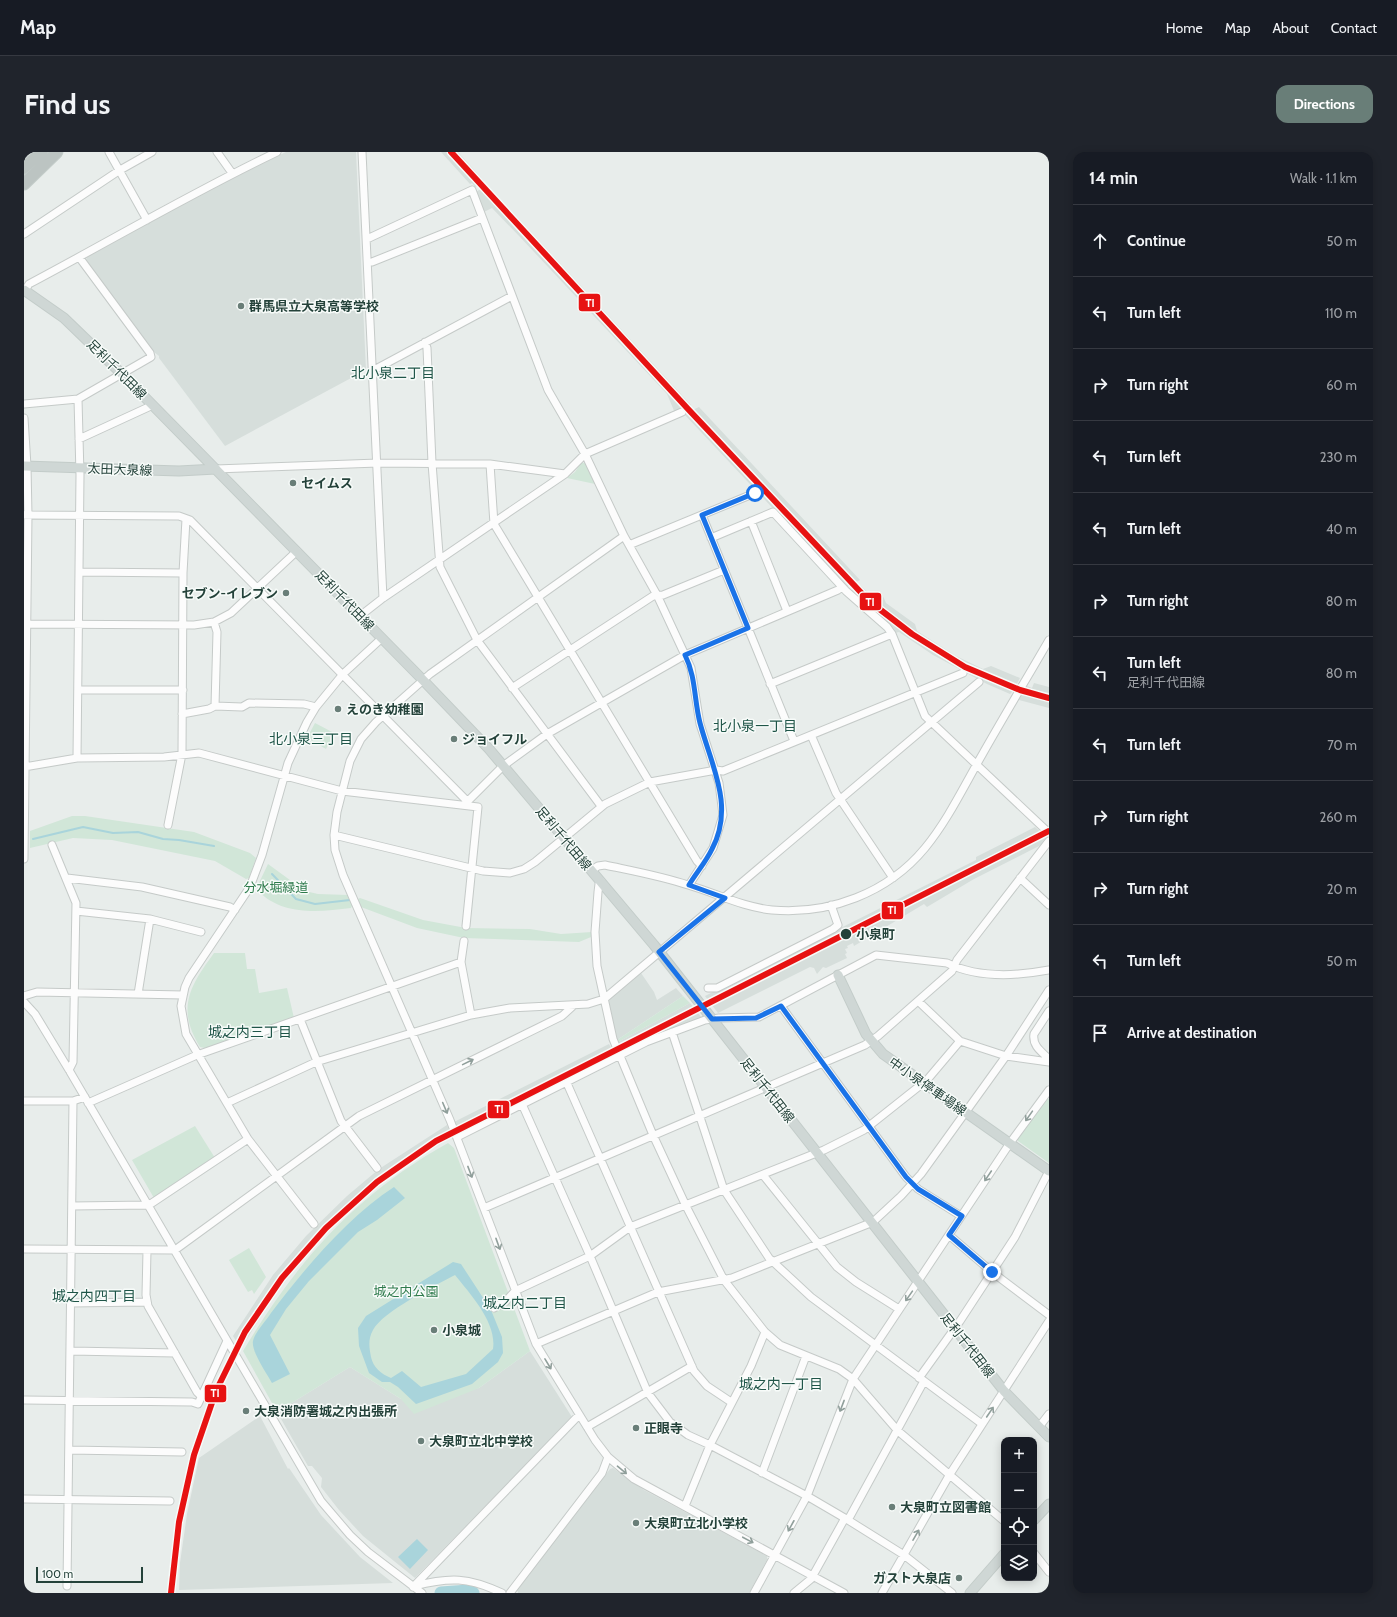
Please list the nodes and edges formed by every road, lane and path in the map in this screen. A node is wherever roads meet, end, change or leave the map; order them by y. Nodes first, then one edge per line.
1 (42, 152) edge
2 (58, 152) edge
3 (109, 152) edge
4 (152, 152) edge
5 (217, 152) edge
6 (277, 152) edge
7 (362, 152) edge
8 (24, 168) edge
9 (120, 170) junction
10 (232, 173) junction
11 (24, 184) edge
12 (482, 218) junction
13 (147, 220) junction
14 (24, 234) edge
15 (367, 239) junction
16 (79, 257) junction
17 (372, 262) dead end
18 (24, 290) edge
19 (512, 296) junction
20 (425, 342) junction
21 (372, 371) junction
22 (122, 374) junction
23 (78, 399) junction
24 (24, 404) edge
25 (153, 405) junction
26 (682, 412) dead end
27 (24, 418) edge
28 (79, 439) junction
29 (585, 454) junction
30 (378, 463) junction
31 (432, 463) junction
32 (490, 464) junction
33 (26, 466) edge
34 (80, 468) junction
35 (216, 469) junction
36 (565, 474) junction
37 (755, 493) dead end
38 (26, 515) edge
39 (702, 515) junction
40 (80, 516) junction
41 (186, 518) junction
42 (751, 521) junction
43 (494, 524) junction
44 (624, 536) junction
45 (711, 538) junction
46 (629, 545) junction
47 (297, 551) junction
48 (438, 562) junction
49 (724, 570) junction
50 (80, 572) junction
51 (183, 573) junction
52 (842, 587) junction
53 (258, 588) junction
54 (657, 595) junction
55 (383, 598) junction
56 (538, 598) junction
57 (787, 611) junction
58 (360, 616) junction
59 (214, 622) junction
60 (25, 624) edge
61 (78, 624) junction
62 (183, 625) junction
63 (748, 628) junction
64 (892, 634) junction
65 (382, 638) junction
66 (477, 640) junction
67 (1049, 640) edge
68 (570, 649) junction
69 (685, 655) junction
70 (963, 673) dead end
71 (343, 674) junction
72 (423, 680) junction
73 (979, 682) dead end
74 (770, 684) junction
75 (512, 688) junction
76 (78, 690) junction
77 (182, 690) junction
78 (915, 692) junction
79 (602, 703) junction
80 (215, 706) junction
81 (316, 707) junction
82 (182, 714) junction
83 (382, 715) junction
84 (931, 722) junction
85 (547, 734) junction
86 (810, 735) junction
87 (794, 742) junction
88 (182, 754) junction
89 (77, 758) junction
90 (976, 765) junction
91 (504, 766) junction
92 (24, 767) edge
93 (716, 770) junction
94 (284, 776) junction
95 (650, 782) junction
96 (342, 791) junction
97 (841, 799) junction
98 (465, 803) junction
99 (601, 806) junction
100 (168, 825) dead end
101 (1049, 833) edge
102 (334, 836) junction
103 (564, 838) junction
104 (1049, 841) edge
105 (52, 845) dead end
106 (24, 859) edge
107 (702, 866) junction
108 (471, 868) junction
109 (592, 870) junction
110 (67, 878) junction
111 (893, 878) junction
112 (1020, 878) junction
113 (601, 881) junction
114 (689, 885) junction
115 (725, 898) junction
116 (831, 905) junction
117 (1049, 905) edge
118 (235, 910) junction
119 (76, 912) junction
120 (150, 919) junction
121 (466, 926) dead end
122 (201, 932) dead end
123 (464, 941) dead end
124 (659, 952) junction
125 (461, 962) junction
126 (956, 967) junction
127 (1049, 970) edge
128 (838, 975) junction
129 (392, 986) junction
130 (708, 988) dead end
131 (74, 993) junction
132 (138, 994) junction
133 (183, 995) junction
134 (1048, 995) edge
135 (24, 996) edge
136 (604, 999) junction
137 (918, 1001) junction
138 (24, 1002) edge
139 (573, 1006) junction
140 (781, 1006) junction
141 (1049, 1011) edge
142 (471, 1015) junction
143 (300, 1019) junction
144 (712, 1019) junction
145 (672, 1032) junction
146 (413, 1033) junction
147 (871, 1041) junction
148 (960, 1041) junction
149 (197, 1055) junction
150 (619, 1056) junction
151 (1006, 1056) junction
152 (1049, 1060) edge
153 (316, 1062) junction
154 (822, 1063) junction
155 (69, 1070) junction
156 (433, 1080) junction
157 (566, 1081) junction
158 (923, 1083) junction
159 (765, 1087) junction
160 (1049, 1090) edge
161 (86, 1100) junction
162 (24, 1101) edge
163 (73, 1101) junction
164 (227, 1103) junction
165 (522, 1104) junction
166 (965, 1112) junction
167 (698, 1115) junction
168 (344, 1126) junction
169 (869, 1127) junction
170 (653, 1135) junction
171 (457, 1137) junction
172 (248, 1139) junction
173 (1010, 1143) junction
174 (818, 1153) junction
175 (599, 1158) junction
176 (377, 1168) dead end
177 (1049, 1171) edge
178 (763, 1175) junction
179 (276, 1177) junction
180 (554, 1178) junction
181 (912, 1184) junction
182 (724, 1190) junction
183 (149, 1205) junction
184 (72, 1206) junction
185 (686, 1206) junction
186 (484, 1208) junction
187 (962, 1216) junction
188 (872, 1222) junction
189 (314, 1224) dead end
190 (630, 1227) junction
191 (949, 1235) junction
192 (820, 1245) junction
193 (24, 1249) edge
194 (72, 1250) junction
195 (175, 1250) junction
196 (147, 1251) junction
197 (590, 1256) junction
198 (773, 1262) junction
199 (992, 1272) junction
200 (724, 1280) junction
201 (918, 1281) junction
202 (515, 1291) junction
203 (658, 1292) junction
204 (146, 1302) junction
205 (71, 1303) junction
206 (494, 1308) dead end
207 (899, 1309) junction
208 (612, 1311) junction
209 (1049, 1315) edge
210 (1049, 1321) edge
211 (955, 1327) junction
212 (766, 1332) junction
213 (227, 1341) junction
214 (536, 1344) junction
215 (875, 1345) junction
216 (71, 1351) junction
217 (175, 1353) junction
218 (806, 1356) junction
219 (692, 1366) junction
220 (853, 1379) junction
221 (922, 1379) junction
222 (1004, 1391) junction
223 (648, 1393) junction
224 (201, 1396) junction
225 (24, 1400) edge
226 (70, 1400) junction
227 (731, 1402) junction
228 (1049, 1414) edge
229 (579, 1415) junction
230 (982, 1424) junction
231 (1039, 1427) junction
232 (587, 1428) junction
233 (898, 1431) junction
234 (1049, 1437) edge
235 (710, 1445) junction
236 (70, 1450) junction
237 (182, 1452) dead end
238 (608, 1457) junction
239 (762, 1473) junction
240 (950, 1474) junction
241 (807, 1496) junction
242 (24, 1499) edge
243 (69, 1500) junction
244 (170, 1501) dead end
245 (1049, 1504) edge
246 (685, 1506) junction
247 (1037, 1517) edge
248 (1001, 1518) edge
249 (846, 1519) junction
250 (775, 1555) junction
251 (904, 1555) junction
252 (1001, 1557) edge
253 (1037, 1557) edge
254 (1049, 1572) edge
255 (813, 1576) junction
256 (67, 1586) dead end
257 (418, 1590) edge
258 (502, 1593) edge
259 (510, 1593) edge
260 (754, 1593) edge
261 (794, 1593) edge
262 (844, 1593) edge
263 (882, 1593) edge
264 (952, 1593) edge
265 (970, 1593) edge

1 - 8 highway
2 - 11 highway
3 - 9 street
4 - 9 street
5 - 10 street
6 - 10 street
7 - 15 street
9 - 13 street
9 - 14 street
10 - 13 street
12 - 15 street
12 - 17 street
12 - 19 street
13 - 16 street
15 - 21 street
16 - 18 street
16 - 22 street
18 - 22 main road, 足利千代田線
19 - 20 street
19 - 29 street
20 - 21 street
20 - 31 street
21 - 30 street
22 - 23 street
22 - 25 main road, 足利千代田線
23 - 24 street
23 - 28 street
25 - 28 street
25 - 35 main road, 足利千代田線
26 - 29 street
27 - 33 street
28 - 34 street
29 - 36 street
29 - 44 street
30 - 31 street
30 - 35 street
30 - 55 street
31 - 32 street
31 - 48 street
32 - 36 street
32 - 43 street
33 - 34 main road, 太田大泉線
33 - 38 street
34 - 35 main road, 太田大泉線
34 - 40 street
35 - 47 main road, 足利千代田線
36 - 43 street
37 - 39 street
38 - 40 street
38 - 60 street
39 - 45 street
39 - 46 street
40 - 41 street
40 - 50 street
41 - 51 street
41 - 53 street
42 - 45 street
42 - 52 street
42 - 57 street
43 - 48 street
43 - 56 street
44 - 46 street
44 - 56 street
45 - 49 street
46 - 54 street
47 - 53 street
47 - 58 main road, 足利千代田線
48 - 55 street
48 - 66 street
49 - 54 street
49 - 63 street
50 - 51 street
50 - 61 street
51 - 62 street
52 - 57 street
52 - 64 street
53 - 59 street
53 - 71 street
54 - 68 street
54 - 69 street
55 - 58 street
56 - 66 street
56 - 68 street
57 - 63 street
58 - 65 main road, 足利千代田線
59 - 62 street
59 - 80 street
60 - 61 street
60 - 92 street
61 - 62 street
61 - 76 street
62 - 77 street
63 - 69 street
63 - 74 street
64 - 74 street
64 - 78 street
65 - 71 street
65 - 72 main road, 足利千代田線
66 - 72 street
66 - 75 street
67 - 90 street
68 - 75 street
68 - 79 street
69 - 79 street
69 - 93 street
70 - 78 street
71 - 81 street
71 - 83 street
72 - 83 street
72 - 91 main road, 足利千代田線
73 - 84 street
74 - 87 street
75 - 85 street
76 - 77 street
76 - 89 street
77 - 82 street
78 - 84 street
78 - 86 street
79 - 85 street
79 - 95 street
80 - 81 street
80 - 82 street
81 - 94 street
82 - 88 street
83 - 96 street
83 - 98 street
84 - 90 street
84 - 97 street
85 - 91 street
85 - 99 street
86 - 87 street
86 - 97 street
87 - 93 street
88 - 89 street
88 - 94 street
88 - 100 street
89 - 92 street
90 - 101 street
90 - 111 street
91 - 98 street
91 - 103 main road, 足利千代田線
92 - 106 street
93 - 95 street
93 - 107 street
94 - 96 street
94 - 118 street
95 - 99 street
95 - 107 street
96 - 98 street
96 - 102 street
97 - 111 street
97 - 115 street
98 - 108 street
99 - 103 street
102 - 108 street
102 - 129 street
103 - 108 street
103 - 109 main road, 足利千代田線
104 - 112 street
105 - 110 street
107 - 114 street
108 - 121 street
109 - 113 main road, 足利千代田線
109 - 114 street
110 - 118 street
110 - 119 street
111 - 116 street
112 - 117 street
112 - 126 street
113 - 124 main road, 足利千代田線
113 - 136 street
114 - 115 street
115 - 116 street
115 - 124 street
116 - 130 street
118 - 133 street
119 - 120 street
119 - 131 street
120 - 122 street
120 - 132 street
123 - 125 street
124 - 136 street
124 - 144 main road, 足利千代田線
125 - 129 street
125 - 142 street
126 - 127 street
126 - 128 street
126 - 137 street
128 - 140 street
128 - 147 main road, 中小泉停車場線
129 - 143 street
129 - 146 street
131 - 132 street
131 - 135 street
131 - 155 street
132 - 133 street
133 - 149 street
134 - 151 street
136 - 139 street
136 - 150 street
137 - 147 street
137 - 148 street
138 - 155 street
139 - 142 street
156 -> 139 street
140 - 144 street
140 - 154 street
141 - 152 street
142 - 146 street
143 - 149 street
143 - 153 street
144 - 145 street
144 - 159 main road, 足利千代田線
145 - 150 street
145 - 167 street
146 - 153 street
146 - 156 street
147 - 154 street
147 - 158 main road, 中小泉停車場線
148 - 151 street
148 - 158 street
149 - 161 street
149 - 164 street
150 - 157 street
150 - 170 street
151 - 152 street
151 - 166 street
153 - 164 street
153 - 168 street
154 - 159 street
154 - 169 street
155 - 161 street
156 - 168 street
156 -> 171 street
157 - 165 street
157 - 175 street
158 - 166 main road, 中小泉停車場線
158 - 169 street
159 - 167 street
159 - 174 main road, 足利千代田線
160 -> 173 street
161 - 163 street
161 - 183 street
162 - 163 street
163 - 184 street
164 - 172 street
165 - 171 street
165 - 180 street
166 - 173 main road, 中小泉停車場線
166 - 181 street
167 - 170 street
167 - 182 street
168 - 176 street
168 - 179 street
169 - 174 street
169 - 181 street
170 - 175 street
170 - 185 street
171 -> 186 street
172 - 179 street
172 - 183 street
173 - 177 main road, 中小泉停車場線
173 -> 187 street
174 - 178 street
174 - 188 main road, 足利千代田線
175 - 180 street
175 - 190 street
177 - 199 street
178 - 182 street
178 - 192 street
179 - 189 street
179 - 195 street
180 - 186 street
180 - 197 street
181 - 187 street
181 - 188 street
182 - 185 street
182 - 198 street
183 - 184 street
183 - 195 street
184 - 194 street
185 - 190 street
185 - 200 street
186 -> 202 street
187 - 191 street
188 - 192 street
188 - 201 main road, 足利千代田線
190 - 197 street
190 - 203 street
191 - 199 street
191 - 201 street
192 - 198 street
192 - 207 street
193 - 194 street
194 - 196 street
194 - 205 street
195 - 196 street
195 - 213 street
196 - 204 street
197 - 202 street
197 - 208 street
198 - 200 street
198 - 215 street
199 - 209 street
199 - 211 street
200 - 203 street
200 - 212 street
201 -> 207 street
201 - 211 main road, 足利千代田線
202 - 206 street
202 - 214 street
203 - 208 street
203 - 219 street
204 - 205 street
204 - 217 street
205 - 216 street
207 - 215 street
208 - 214 street
208 - 223 street
210 - 222 street
211 - 221 street
211 - 222 main road, 足利千代田線
212 - 218 street
212 - 227 street
213 - 224 street
213 - 257 street
214 -> 229 street
215 - 220 street
215 - 221 street
216 - 217 street
216 - 226 street
217 - 224 street
218 - 220 street
218 - 239 street
219 - 223 street
219 - 227 street
220 - 233 street
220 -> 241 street
221 - 230 street
221 - 233 street
230 -> 222 street
222 - 231 main road, 足利千代田線
223 - 232 street
223 - 235 street
224 - 226 street
225 - 226 street
226 - 236 street
227 - 235 street
228 - 231 street
229 - 232 street
229 - 257 street
230 - 240 street
231 - 234 main road, 足利千代田線
232 - 238 street
233 - 240 street
233 - 249 street
235 - 239 street
235 - 246 street
236 - 237 street
236 - 243 street
238 -> 246 street
238 - 259 street
239 - 241 street
240 - 248 street
251 -> 240 street
241 - 249 street
241 -> 250 street
242 - 243 street
243 - 244 street
243 - 256 street
245 - 247 main road
246 -> 250 street
249 - 251 street
249 - 255 street
250 - 255 street
250 - 260 street
251 - 263 street
251 - 264 street
252 - 265 main road
253 - 254 street
255 - 261 street
255 - 262 street
257 - 258 street

